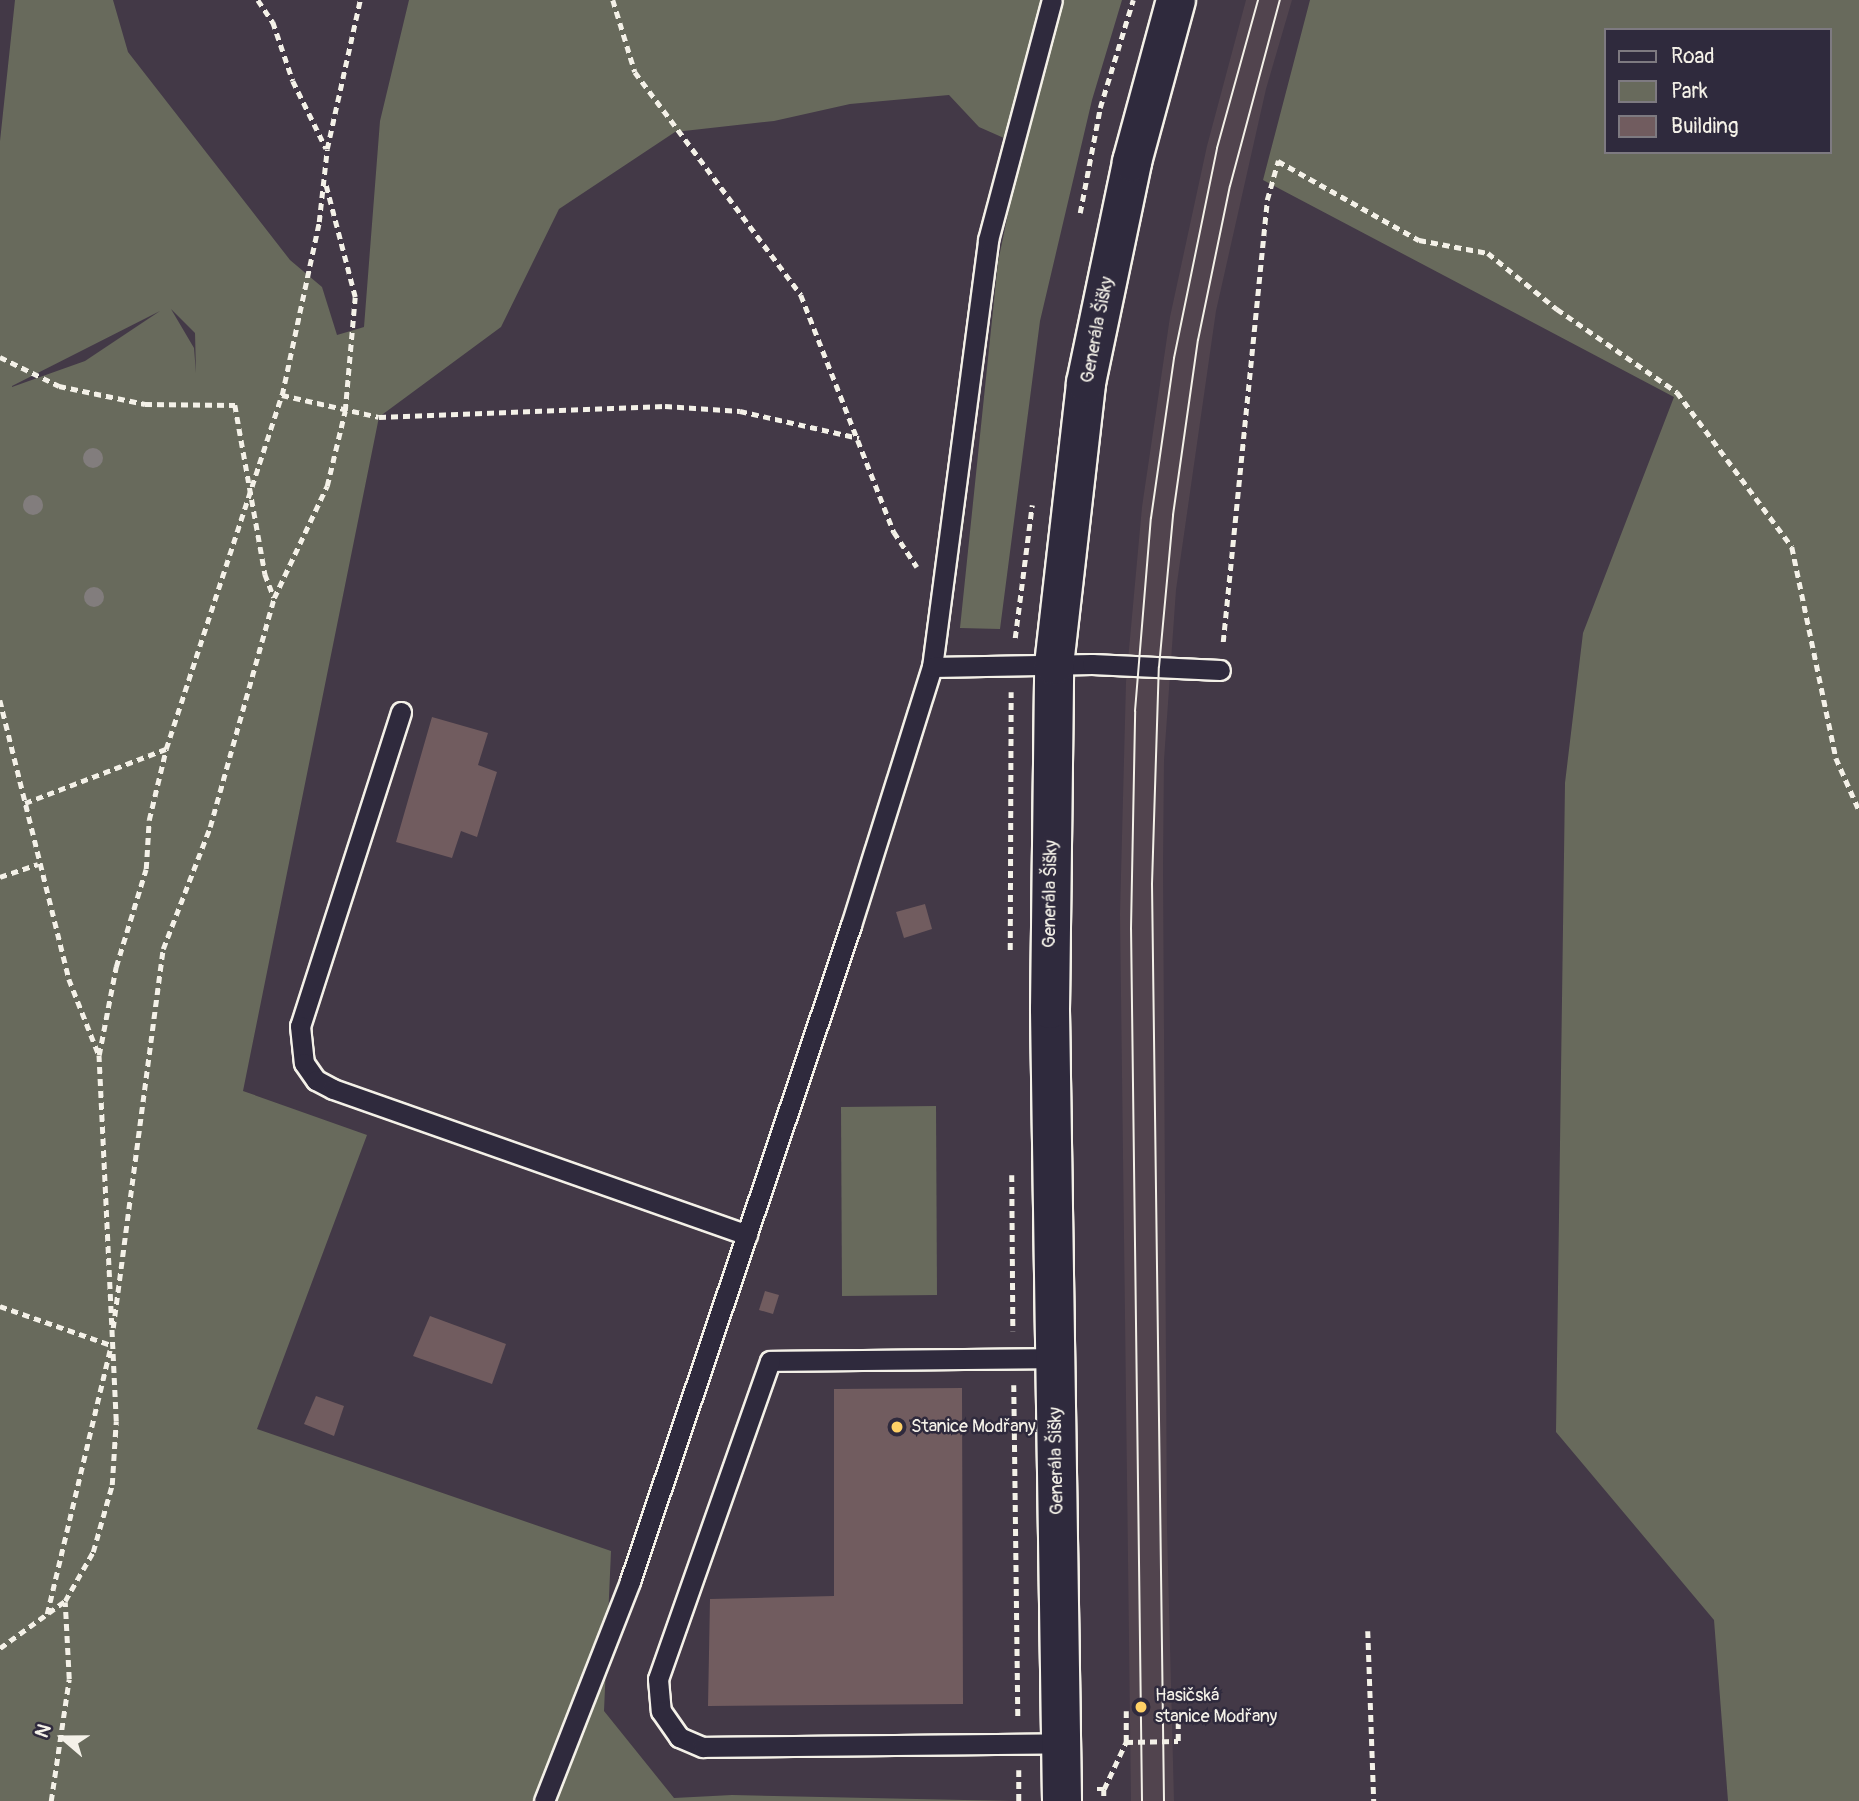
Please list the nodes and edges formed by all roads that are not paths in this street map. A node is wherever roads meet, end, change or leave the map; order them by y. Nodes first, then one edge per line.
1 (1052, 0) edge
2 (1176, 0) edge
3 (1054, 666) junction
4 (932, 667) junction
5 (1220, 670) road end
6 (401, 712) dead end
7 (747, 1235) junction
8 (1056, 1358) junction
9 (1061, 1743) junction
10 (544, 1801) edge
11 (1062, 1801) edge

1 - 4 lane
2 - 3 main road, Generála Šišky
3 - 4 lane
3 - 5 lane
3 - 8 main road, Generála Šišky
4 - 7 lane
6 - 7 lane
7 - 10 lane
8 - 9 main road, Generála Šišky
8 - 9 lane
9 - 11 main road, Generála Šišky

